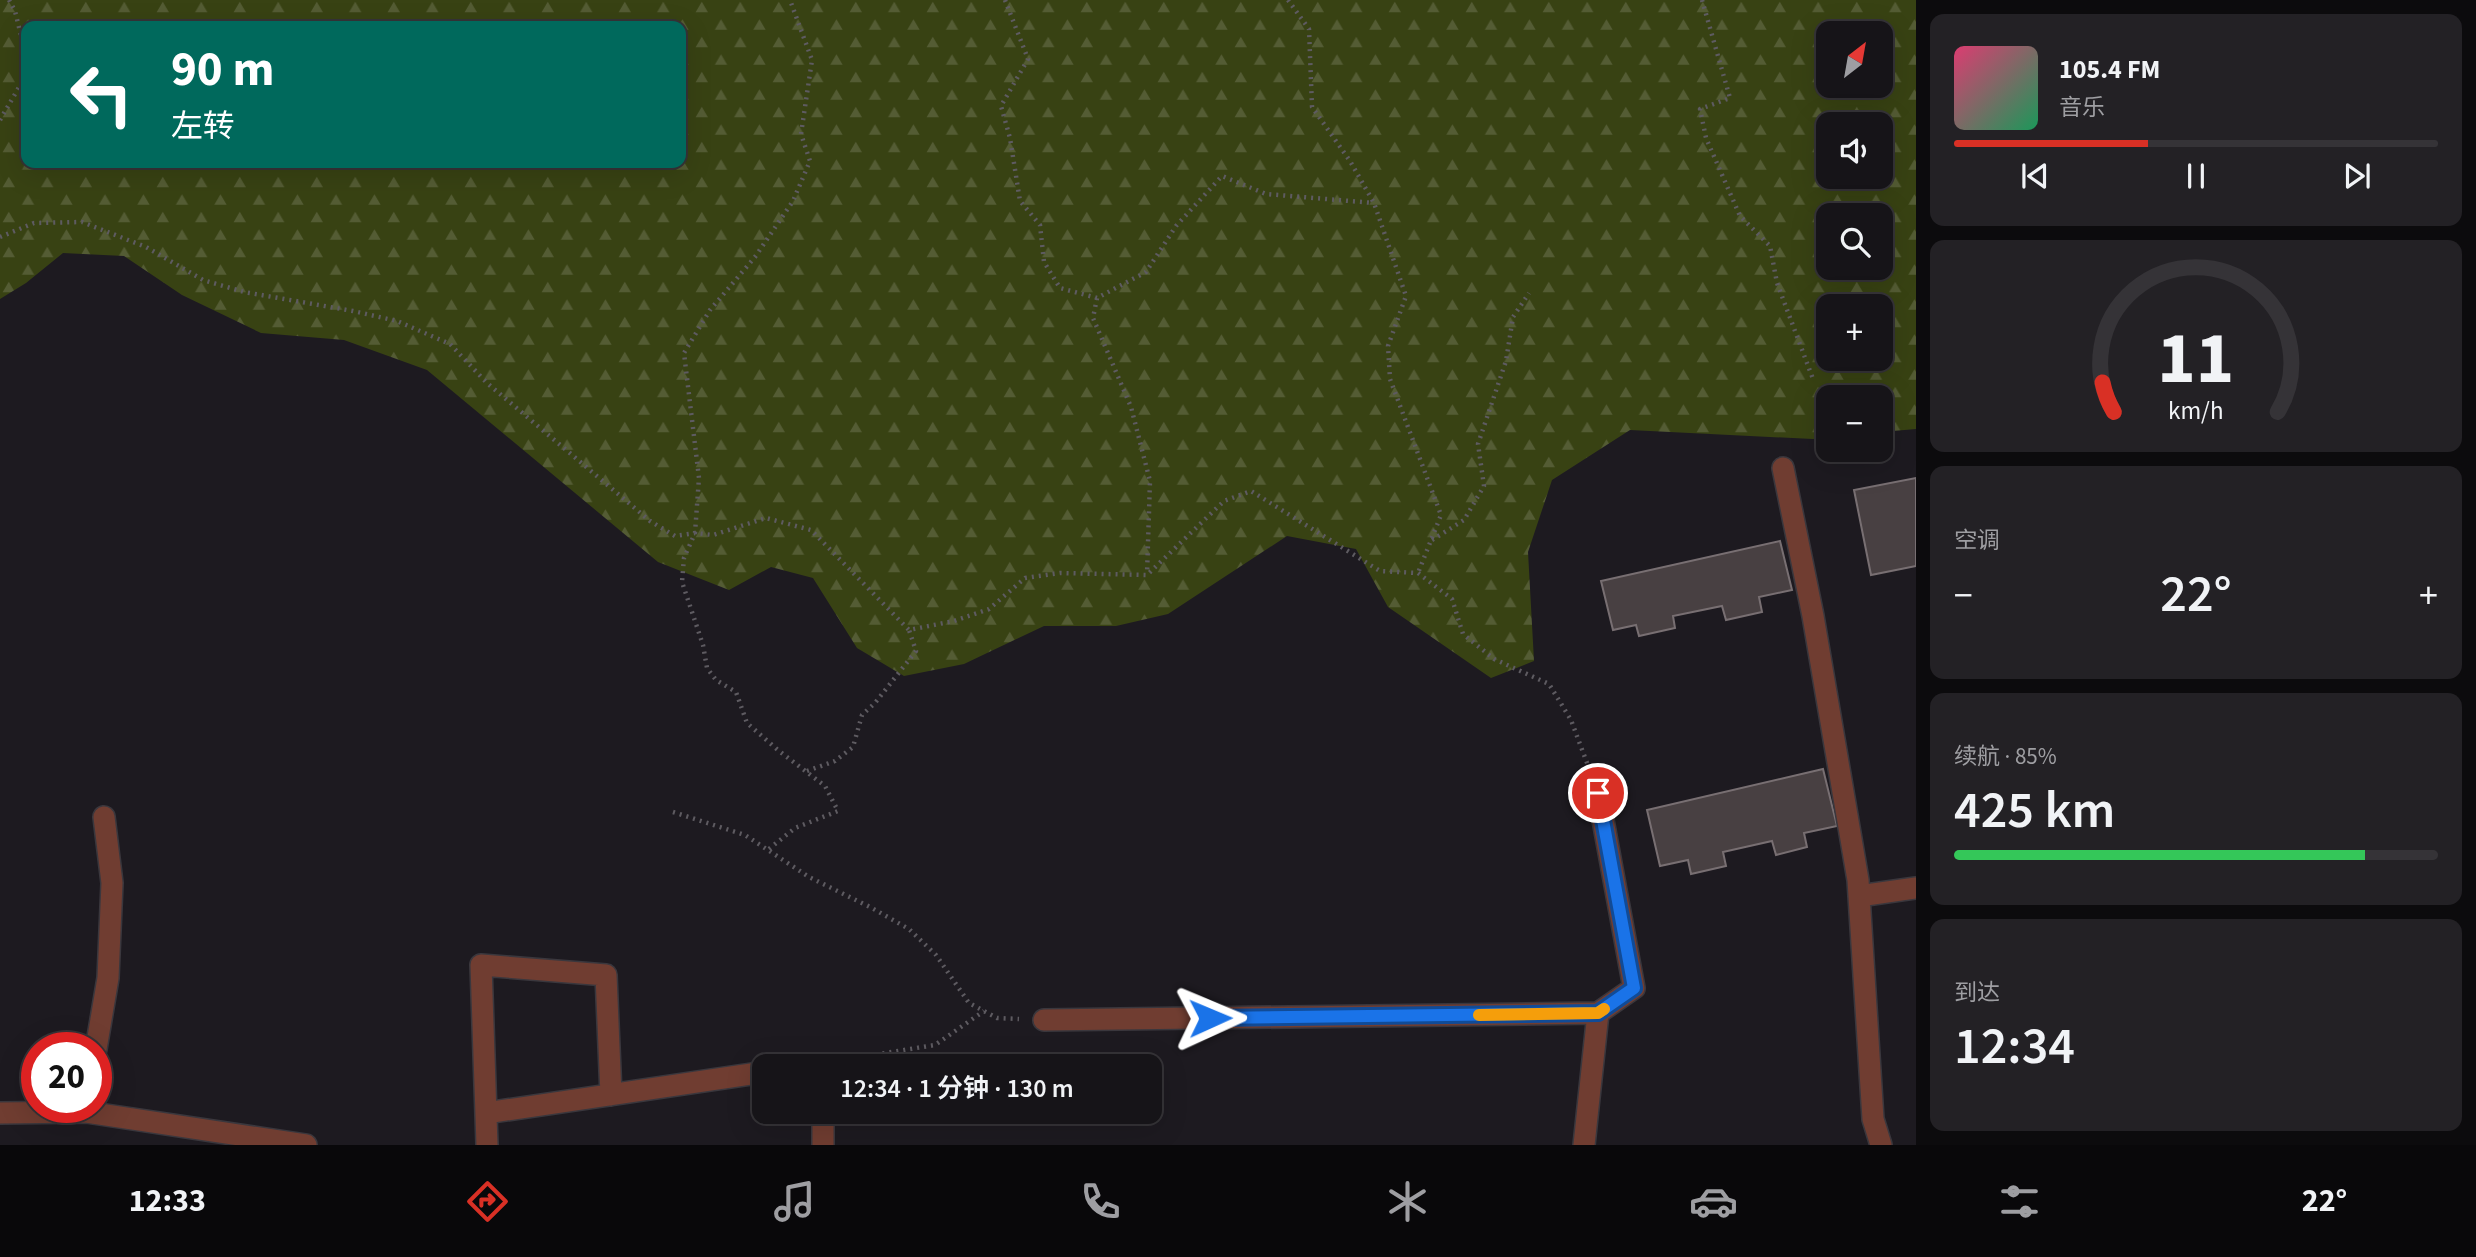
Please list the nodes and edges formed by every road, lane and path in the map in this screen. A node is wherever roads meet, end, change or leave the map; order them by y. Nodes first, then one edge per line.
1 (9, 0) edge
2 (790, 0) edge
3 (1005, 0) edge
4 (1288, 0) edge
5 (1702, 0) edge
6 (21, 36) edge
7 (21, 84) edge
8 (0, 120) edge
9 (1374, 203) junction
10 (0, 237) edge
11 (1529, 293) dead end
12 (1097, 298) junction
13 (1813, 379) dead end
14 (1783, 468) dead end
15 (695, 533) junction
16 (1431, 540) junction
17 (1418, 573) junction
18 (1147, 575) junction
19 (909, 630) junction
20 (806, 771) junction
21 (1598, 793) joint
22 (673, 812) dead end
23 (104, 817) dead end
24 (769, 849) junction
25 (1916, 888) edge
26 (1859, 896) junction
27 (984, 1011) junction
28 (1598, 1013) junction
29 (1044, 1020) joint
30 (99, 1032) edge
31 (882, 1054) edge
32 (752, 1074) edge
33 (611, 1095) junction
34 (21, 1112) edge
35 (0, 1113) edge
36 (486, 1113) junction
37 (112, 1114) edge
38 (823, 1124) edge
39 (306, 1145) edge
40 (487, 1145) edge
41 (823, 1145) edge
42 (1584, 1145) edge
43 (1881, 1145) edge

1 - 6 path
2 - 15 path
3 - 12 path
4 - 9 path
5 - 13 path
7 - 8 path
9 - 12 path
9 - 16 path
10 - 15 path
11 - 16 path
12 - 18 path
14 - 26 street
15 - 19 path
15 - 20 path
16 - 17 path
17 - 18 path
17 - 21 path
18 - 19 path
19 - 20 path
20 - 24 path
21 - 28 street
22 - 24 path
23 - 30 street
24 - 27 path
25 - 26 street
26 - 43 street
27 - 29 path
27 - 31 path
28 - 29 street
28 - 42 street
32 - 33 street
33 - 36 street
33 - 36 street
34 - 35 street
36 - 40 street
37 - 39 street
38 - 41 street

